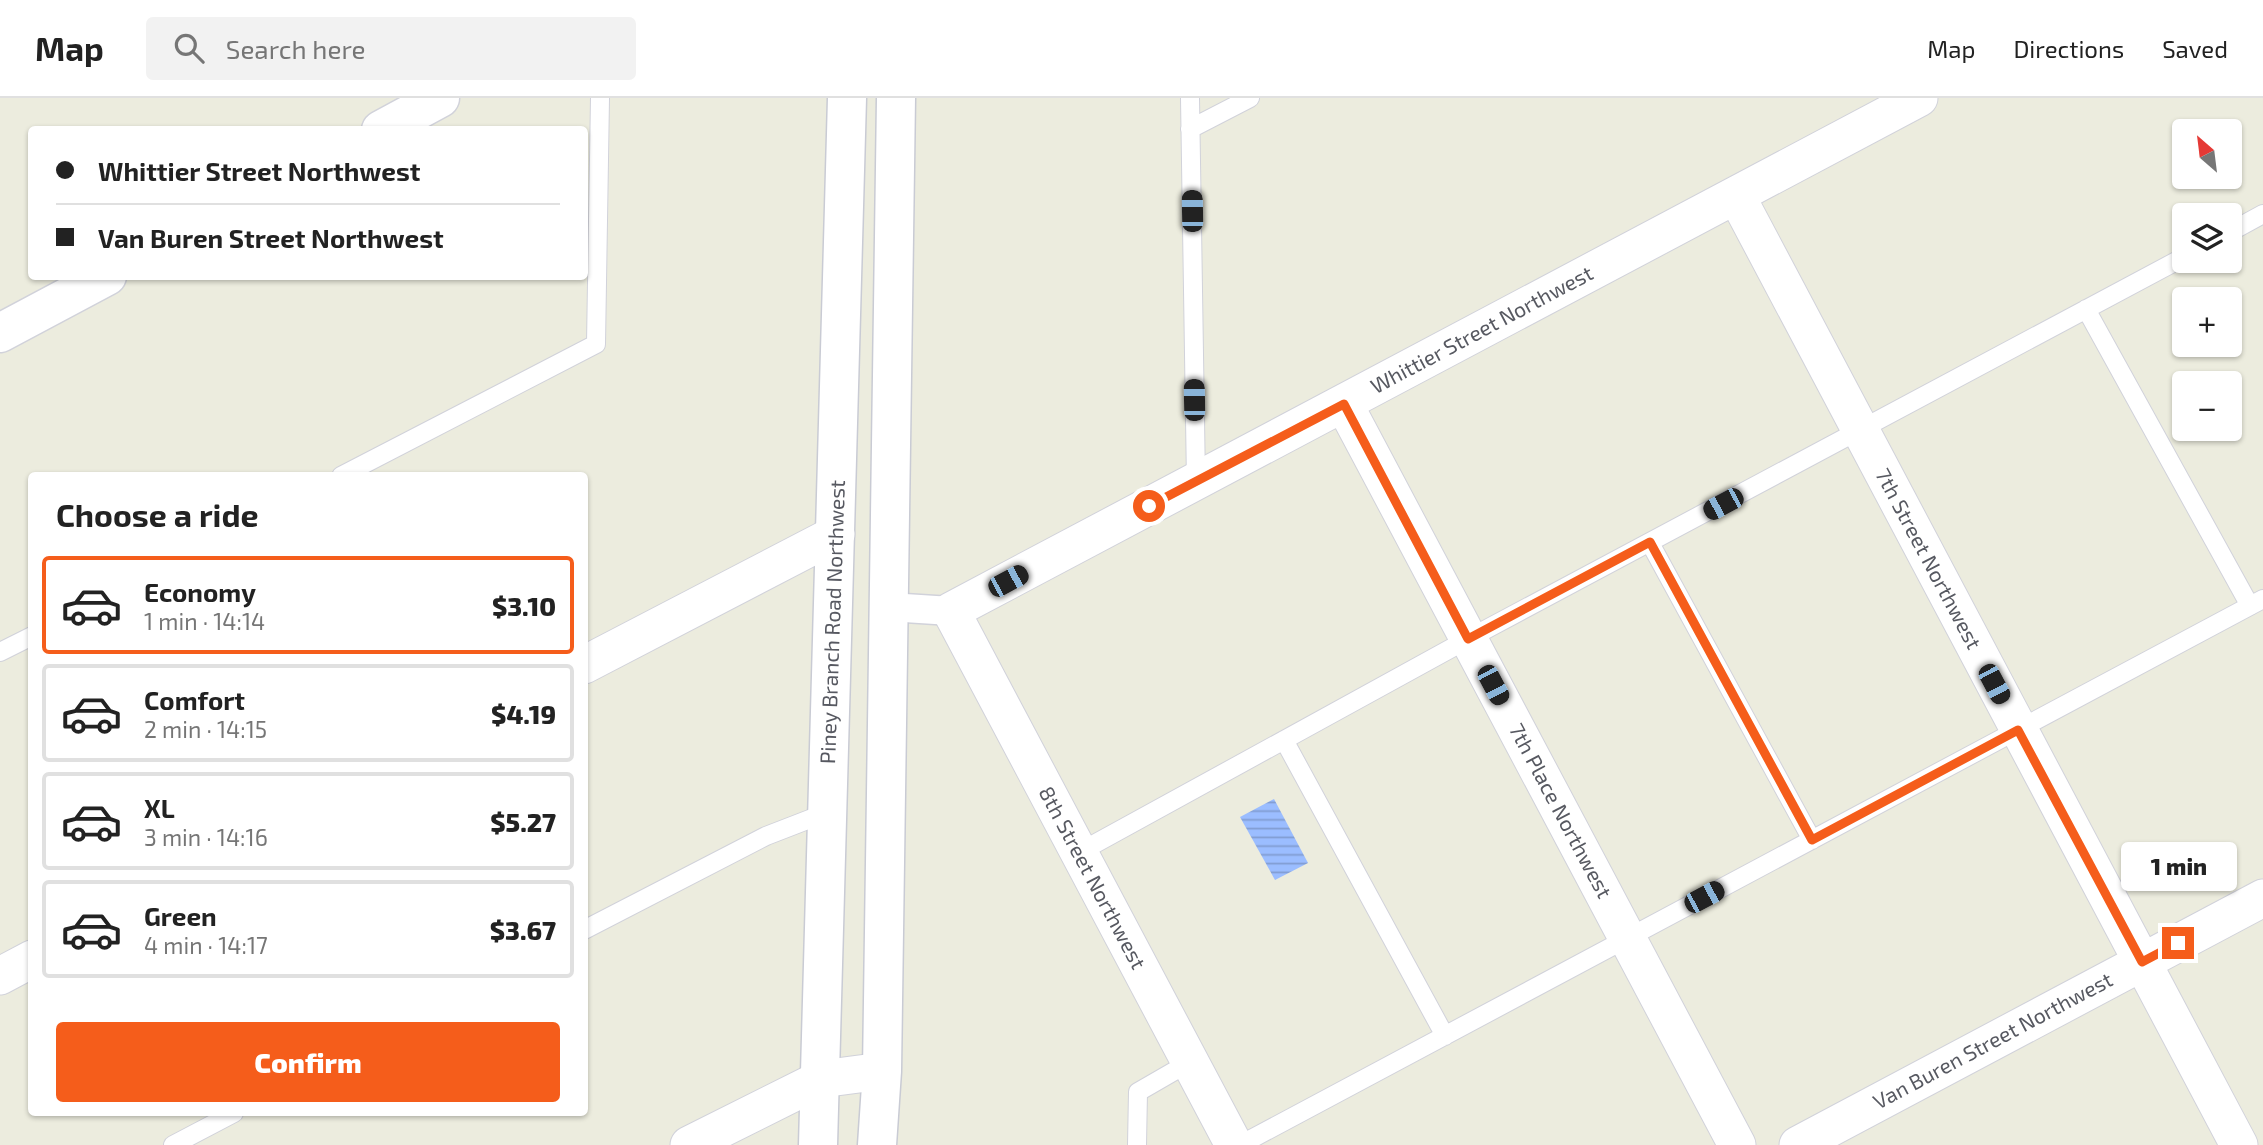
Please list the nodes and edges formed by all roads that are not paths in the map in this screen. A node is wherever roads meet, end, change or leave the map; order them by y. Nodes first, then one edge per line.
1 (440, 98) edge
2 (600, 98) edge
3 (848, 98) edge
4 (896, 98) edge
5 (1190, 98) edge
6 (1250, 98) edge
7 (1919, 98) edge
8 (389, 126) edge
9 (1190, 129) junction
10 (1736, 195) junction
11 (2263, 214) edge
12 (2242, 225) edge
13 (2172, 263) edge
14 (99, 280) edge
15 (2086, 309) junction
16 (1, 332) edge
17 (1344, 404) junction
18 (1861, 431) junction
19 (349, 472) edge
20 (1196, 482) junction
21 (835, 534) junction
22 (1650, 542) junction
23 (2257, 602) edge
24 (889, 607) junction
25 (951, 611) junction
26 (28, 638) edge
27 (1468, 639) junction
28 (0, 652) edge
29 (588, 663) edge
30 (2018, 730) junction
31 (1284, 740) junction
32 (828, 812) junction
33 (1812, 840) junction
34 (1078, 853) junction
35 (2263, 898) edge
36 (588, 928) edge
37 (1627, 938) junction
38 (28, 961) edge
39 (2142, 962) junction
40 (0, 976) edge
41 (1445, 1035) junction
42 (1190, 1062) junction
43 (882, 1071) junction
44 (821, 1079) junction
45 (228, 1116) edge
46 (173, 1145) edge
47 (689, 1145) edge
48 (818, 1145) edge
49 (877, 1145) edge
50 (1137, 1145) edge
51 (1234, 1145) edge
52 (1240, 1145) edge
53 (1737, 1145) edge
54 (1798, 1145) edge
55 (2239, 1145) edge

1 - 8 main road
2 - 19 lane
3 - 21 main road, Piney Branch Road Northwest
4 - 24 main road
5 - 9 lane
6 - 9 lane
7 - 10 street, Whittier Street Northwest
9 - 20 lane
10 - 17 street, Whittier Street Northwest
10 - 18 street, 7th Street Northwest
11 - 12 lane
13 - 15 lane
14 - 16 main road
15 - 18 lane
15 - 23 lane
17 - 20 street, Whittier Street Northwest
17 - 27 street, 7th Place Northwest
18 - 22 lane
18 - 30 street, 7th Street Northwest
20 - 25 street, Whittier Street Northwest
21 - 29 street
21 - 32 main road, Piney Branch Road Northwest
22 - 27 lane
22 - 33 lane
23 - 30 lane
24 - 25 street
24 - 43 main road
25 - 34 street, 8th Street Northwest
26 - 28 lane
27 - 31 lane
27 - 37 street, 7th Place Northwest
30 - 33 lane
30 - 39 street, 7th Street Northwest
31 - 34 lane
31 - 41 lane
32 - 36 lane
32 - 44 main road, Piney Branch Road Northwest
33 - 37 lane
34 - 42 street, 8th Street Northwest
35 - 39 street, Van Buren Street Northwest
37 - 41 lane
37 - 53 street, 7th Place Northwest
38 - 40 street
39 - 54 street, Van Buren Street Northwest
39 - 55 street, 7th Street Northwest
41 - 52 lane
42 - 50 lane
42 - 51 street, 8th Street Northwest
43 - 44 street
43 - 49 main road
44 - 47 street
44 - 48 main road, Piney Branch Road Northwest
45 - 46 lane

